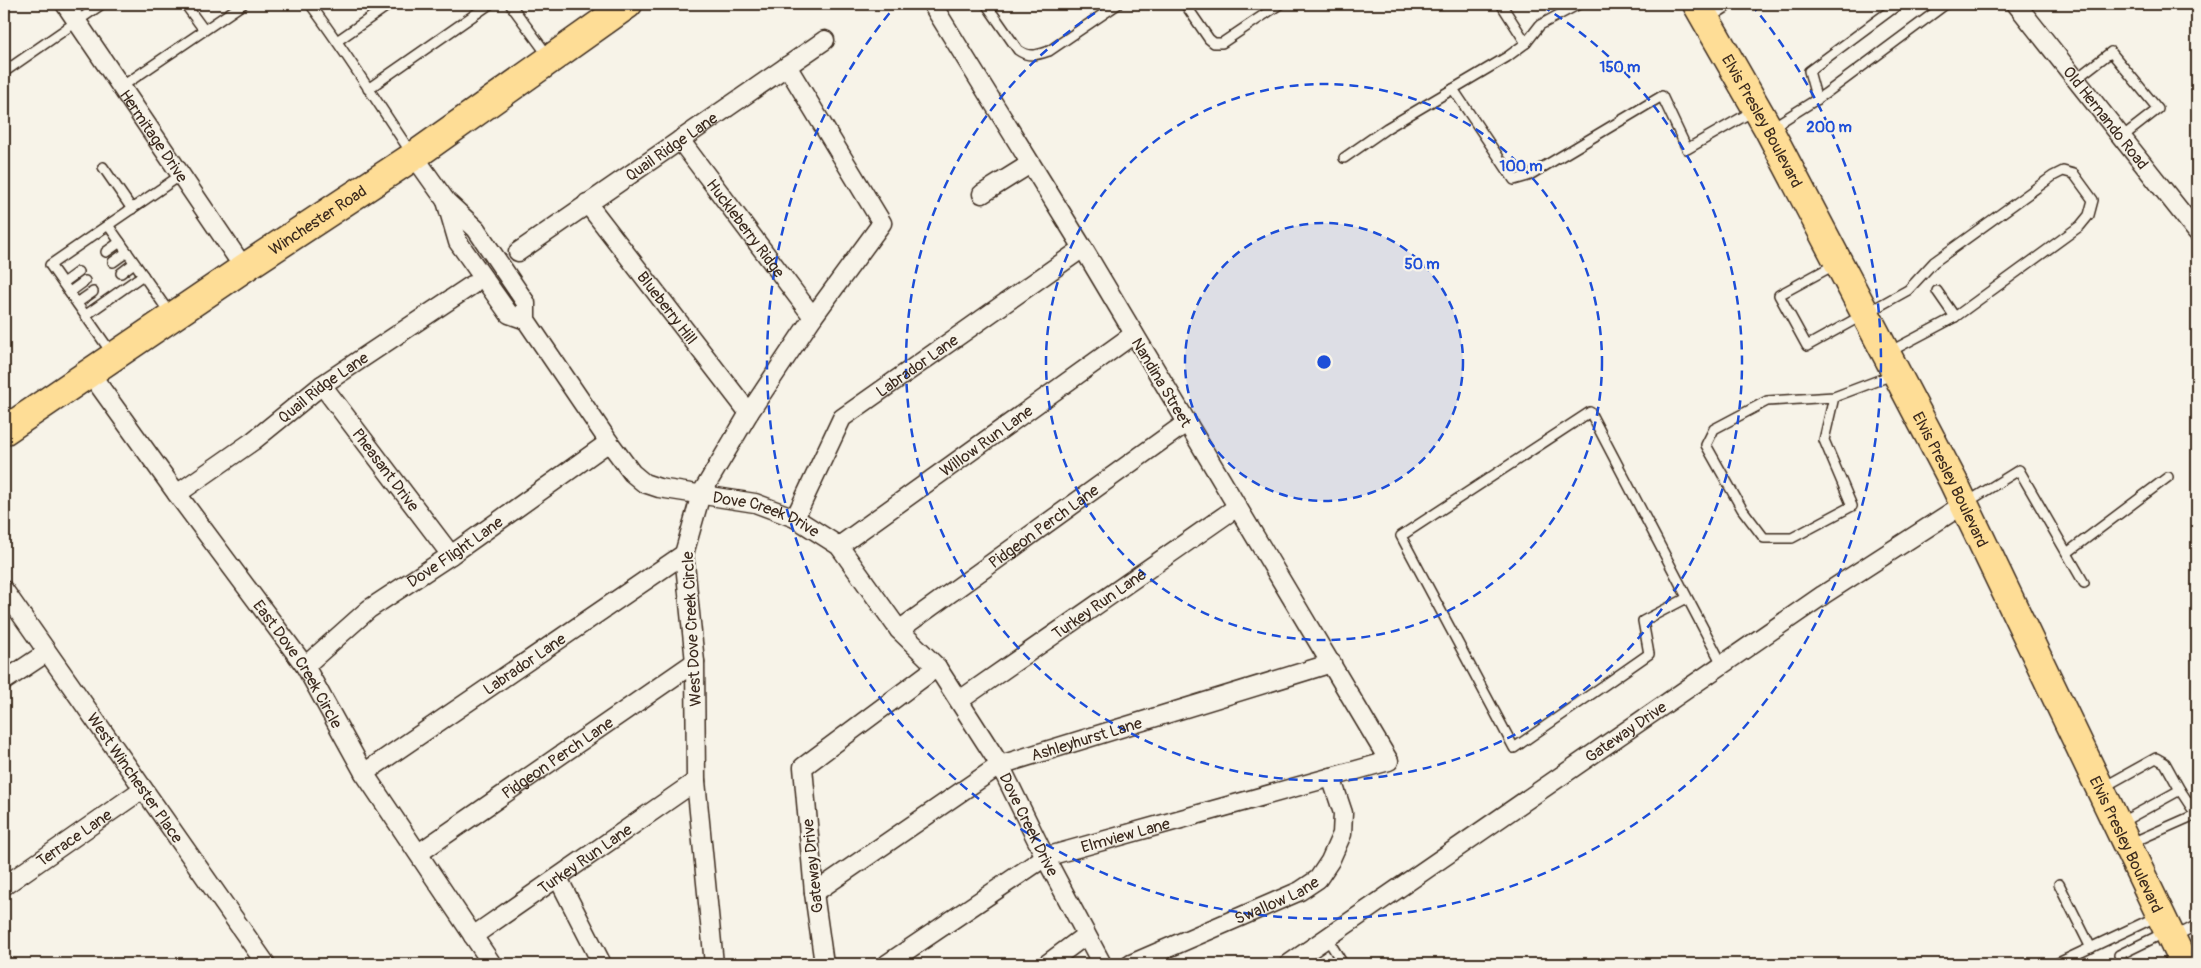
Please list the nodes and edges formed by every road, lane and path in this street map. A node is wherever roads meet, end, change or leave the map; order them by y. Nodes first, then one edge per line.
1 (65, 4) edge
2 (102, 4) edge
3 (185, 4) edge
4 (243, 4) edge
5 (310, 4) edge
6 (390, 4) edge
7 (490, 4) edge
8 (510, 4) edge
9 (628, 4) edge
10 (932, 4) edge
11 (986, 4) edge
12 (1118, 4) edge
13 (1185, 4) edge
14 (1280, 4) edge
15 (1501, 4) edge
16 (1579, 4) edge
17 (1899, 4) edge
18 (2016, 4) edge
19 (1943, 6) edge
20 (1708, 8) edge
21 (76, 21) junction
22 (204, 30) junction
23 (824, 40) dead end
24 (337, 41) junction
25 (1526, 43) junction
26 (550, 59) junction
27 (787, 66) junction
28 (4, 72) edge
29 (2076, 79) junction
30 (121, 87) junction
31 (368, 89) junction
32 (1453, 89) junction
33 (1816, 100) junction
34 (1763, 119) junction
35 (2122, 137) junction
36 (680, 140) junction
37 (414, 156) junction
38 (1344, 158) dead end
39 (1030, 164) junction
40 (103, 167) dead end
41 (181, 175) junction
42 (982, 194) dead end
43 (446, 201) junction
44 (587, 203) junction
45 (132, 209) junction
46 (108, 225) junction
47 (2197, 232) edge
48 (120, 242) junction
49 (1083, 248) junction
50 (106, 252) dead end
51 (127, 252) junction
52 (518, 252) dead end
53 (113, 262) dead end
54 (1839, 262) junction
55 (134, 263) junction
56 (501, 265) junction
57 (244, 268) junction
58 (78, 272) dead end
59 (121, 273) dead end
60 (143, 275) junction
61 (478, 281) junction
62 (63, 282) junction
63 (85, 282) dead end
64 (70, 292) junction
65 (93, 292) dead end
66 (1937, 292) dead end
67 (77, 303) junction
68 (1866, 314) junction
69 (86, 316) junction
70 (172, 317) junction
71 (813, 317) junction
72 (1955, 317) junction
73 (526, 320) junction
74 (1134, 334) junction
75 (114, 357) junction
76 (1892, 363) junction
77 (90, 373) junction
78 (322, 385) junction
79 (1834, 397) junction
80 (749, 413) junction
81 (1186, 423) junction
82 (7, 426) edge
83 (609, 442) junction
84 (2168, 477) dead end
85 (177, 494) junction
86 (701, 494) junction
87 (1964, 504) junction
88 (1237, 507) junction
89 (795, 518) junction
90 (839, 546) junction
91 (2067, 553) junction
92 (684, 554) junction
93 (451, 555) junction
94 (2084, 583) dead end
95 (4, 590) edge
96 (1687, 598) junction
97 (899, 630) junction
98 (46, 652) junction
99 (696, 662) junction
100 (1332, 663) junction
101 (1722, 664) junction
102 (305, 666) junction
103 (937, 667) junction
104 (4, 681) edge
105 (960, 700) junction
106 (1389, 761) joint
107 (1000, 764) junction
108 (364, 773) junction
109 (1331, 777) junction
110 (696, 781) junction
111 (143, 789) junction
112 (2100, 790) junction
113 (2180, 790) junction
114 (2197, 815) edge
115 (2122, 835) junction
116 (419, 853) junction
117 (1045, 857) junction
118 (558, 878) junction
119 (2060, 884) dead end
120 (4, 886) edge
121 (814, 893) junction
122 (2197, 924) edge
123 (2167, 928) junction
124 (1086, 935) junction
125 (473, 936) junction
126 (1327, 938) junction
127 (2091, 948) junction
128 (266, 964) edge
129 (492, 964) edge
130 (602, 964) edge
131 (714, 964) edge
132 (824, 964) edge
133 (888, 964) edge
134 (1047, 964) edge
135 (1102, 964) edge
136 (1132, 964) edge
137 (1289, 964) edge
138 (1343, 964) edge
139 (2056, 964) edge
140 (2124, 964) edge
141 (2184, 964) edge

1 - 21 street, Hermitage Drive
2 - 21 lane
3 - 22 lane
4 - 22 lane
5 - 24 lane
6 - 24 lane
7 - 31 lane
8 - 26 lane
9 - 26 main road, Winchester Road
10 - 39 street, Nandina Street
11 - 12 lane
13 - 14 lane
15 - 25 lane
16 - 25 lane
17 - 33 lane
18 - 29 street, Old Hernando Road
19 - 33 lane
20 - 34 main road, Elvis Presley Boulevard
21 - 28 lane
21 - 30 street, Hermitage Drive
22 - 30 lane
23 - 27 street, Quail Ridge Lane
24 - 31 lane
25 - 32 lane
26 - 37 main road, Winchester Road
27 - 36 street, Quail Ridge Lane
27 - 71 street, Dove Creek Drive
29 - 35 street, Old Hernando Road
29 - 35 lane
30 - 41 street, Hermitage Drive
31 - 37 lane
32 - 34 lane
32 - 38 lane
33 - 34 lane
34 - 54 main road, Elvis Presley Boulevard
35 - 47 street, Old Hernando Road
36 - 44 street, Quail Ridge Lane
36 - 71 street, Huckleberry Ridge
37 - 43 street
37 - 57 main road, Winchester Road
39 - 42 street
39 - 49 street, Nandina Street
40 - 45 lane
41 - 45 lane
41 - 57 street, Hermitage Drive
43 - 56 street
43 - 61 street
44 - 52 street, Quail Ridge Lane
44 - 80 street, Blueberry Hill
45 - 46 lane
46 - 48 lane
46 - 62 lane
48 - 50 lane
48 - 51 lane
49 - 74 street, Nandina Street
49 - 89 street, Labrador Lane
51 - 53 lane
51 - 55 lane
54 - 68 main road, Elvis Presley Boulevard
54 - 68 lane
55 - 59 lane
55 - 60 lane
56 - 61 street, Quail Ridge Lane
56 - 73 street
57 - 70 main road, Winchester Road
58 - 62 lane
60 - 69 lane
60 - 70 lane
61 - 73 street
61 - 78 street, Quail Ridge Lane
62 - 64 lane
63 - 64 lane
64 - 67 lane
65 - 67 lane
66 - 72 lane
67 - 69 lane
68 - 72 lane
68 - 76 main road, Elvis Presley Boulevard
69 - 75 lane
70 - 75 main road, Winchester Road
71 - 80 street, Dove Creek Drive
72 - 76 lane
73 - 83 street
74 - 81 street, Nandina Street
74 - 90 street, Willow Run Lane
75 - 77 main road, Winchester Road
76 - 79 lane
76 - 87 main road, Elvis Presley Boulevard
77 - 82 main road, Winchester Road
77 - 85 street, East Dove Creek Circle
78 - 85 street, Quail Ridge Lane
78 - 93 street, Pheasant Drive
79 - 79 lane
80 - 86 street, Dove Creek Drive
81 - 88 street, Nandina Street
81 - 97 street, Pidgeon Perch Lane
83 - 86 street
83 - 93 street, Dove Flight Lane
84 - 91 lane
85 - 102 street, East Dove Creek Circle
86 - 89 street, Dove Creek Drive
86 - 92 street, West Dove Creek Circle
87 - 91 lane
87 - 101 street, Gateway Drive
87 - 112 main road, Elvis Presley Boulevard
88 - 100 street, Nandina Street
88 - 105 street, Turkey Run Lane
89 - 90 street, Dove Creek Drive
90 - 97 street, Dove Creek Drive
91 - 94 lane
92 - 99 street, West Dove Creek Circle
92 - 108 street, Labrador Lane
93 - 102 street, Dove Flight Lane
95 - 98 street, West Winchester Place
96 - 96 lane
96 - 101 lane
97 - 103 street, Dove Creek Drive
98 - 104 street
98 - 111 street, West Winchester Place
99 - 110 street, West Dove Creek Circle
99 - 116 street, Pidgeon Perch Lane
100 - 106 street, Nandina Street
100 - 107 street, Ashleyhurst Lane
101 - 126 street, Gateway Drive
102 - 108 street, East Dove Creek Circle
103 - 105 street, Dove Creek Drive
103 - 121 street, Gateway Drive
105 - 107 street, Dove Creek Drive
106 - 109 street, Elmview Lane
107 - 117 street, Dove Creek Drive
107 - 121 street, Ashleyhurst Lane
108 - 116 street, East Dove Creek Circle
109 - 117 street, Elmview Lane
109 - 136 street, Swallow Lane
110 - 118 street, Turkey Run Lane
110 - 131 street, West Dove Creek Circle
111 - 120 street, Terrace Lane
111 - 128 street, West Winchester Place
112 - 113 lane
112 - 115 main road, Elvis Presley Boulevard
113 - 114 lane
113 - 115 lane
114 - 115 lane
115 - 123 main road, Elvis Presley Boulevard
116 - 125 street, East Dove Creek Circle
117 - 124 street, Dove Creek Drive
117 - 133 street, Elmview Lane
118 - 125 street, Turkey Run Lane
118 - 130 street
119 - 127 lane
121 - 132 street, Gateway Drive
122 - 123 lane
123 - 127 lane
123 - 140 lane
123 - 141 main road, Elvis Presley Boulevard
124 - 134 street
124 - 135 street, Dove Creek Drive
125 - 129 street, East Dove Creek Circle
126 - 137 street, Gateway Drive
126 - 138 lane
127 - 139 lane

